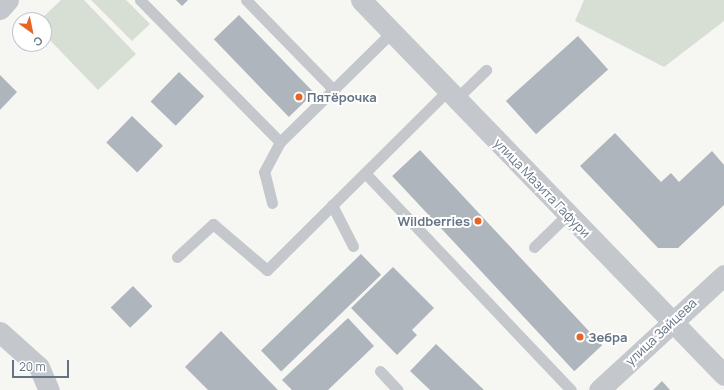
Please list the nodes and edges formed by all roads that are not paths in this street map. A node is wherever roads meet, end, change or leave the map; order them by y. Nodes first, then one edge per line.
1 (8, 0) edge
2 (140, 0) edge
3 (246, 0) edge
4 (361, 0) edge
5 (0, 9) edge
6 (392, 32) junction
7 (486, 70) dead end
8 (333, 90) junction
9 (452, 94) junction
10 (280, 142) junction
11 (364, 173) junction
12 (272, 203) dead end
13 (332, 205) junction
14 (568, 214) junction
15 (353, 246) dead end
16 (534, 248) dead end
17 (177, 257) dead end
18 (724, 276) edge
19 (671, 322) junction
20 (0, 332) edge
21 (380, 371) dead end
22 (724, 375) edge
23 (50, 390) edge
24 (398, 390) edge
25 (571, 390) edge
26 (599, 390) edge

1 - 5 street
2 - 10 lane
3 - 8 lane
4 - 6 street, улица Мазита Гафури
6 - 8 lane
6 - 9 street, улица Мазита Гафури
7 - 9 lane
8 - 10 lane
9 - 11 lane
9 - 14 street, улица Мазита Гафури
10 - 12 lane
11 - 13 lane
11 - 25 lane
13 - 15 lane
13 - 17 lane
14 - 16 lane
14 - 19 street, улица Мазита Гафури
18 - 19 street, улица Зайцева
19 - 22 street, улица Мазита Гафури
19 - 26 street, улица Зайцева
20 - 23 street
21 - 24 lane

